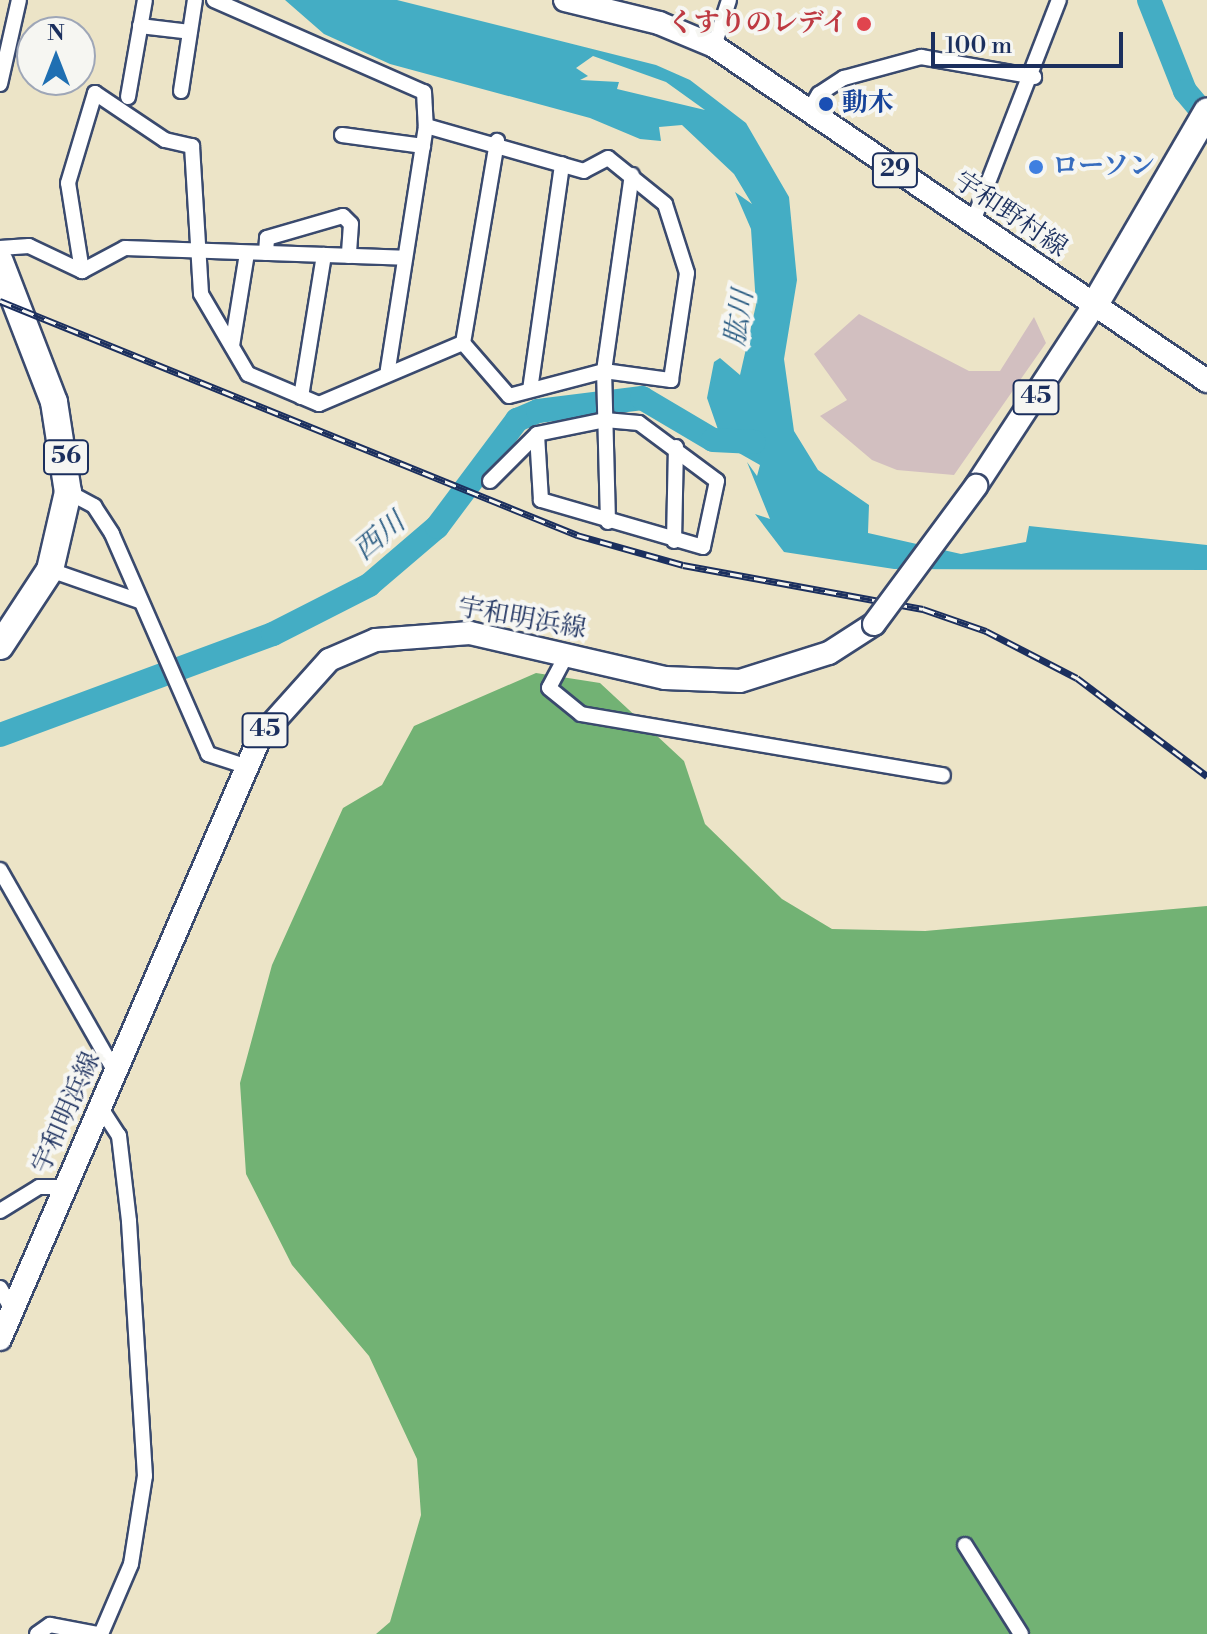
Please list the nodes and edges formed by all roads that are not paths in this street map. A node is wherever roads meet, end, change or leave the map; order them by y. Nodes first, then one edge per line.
1 (19, 0) edge
2 (145, 0) edge
3 (195, 0) edge
4 (214, 0) edge
5 (565, 0) edge
6 (729, 0) edge
7 (1059, 0) edge
8 (140, 26) junction
9 (190, 32) junction
10 (714, 46) junction
11 (1034, 77) junction
12 (0, 84) edge
13 (181, 91) dead end
14 (128, 97) dead end
15 (809, 111) junction
16 (1207, 112) edge
17 (426, 126) junction
18 (342, 135) dead end
19 (1207, 139) edge
20 (497, 141) junction
21 (423, 146) junction
22 (1189, 159) junction
23 (562, 164) junction
24 (632, 175) junction
25 (972, 224) junction
26 (0, 248) edge
27 (202, 251) junction
28 (247, 253) junction
29 (266, 253) junction
30 (324, 255) junction
31 (349, 256) junction
32 (405, 258) junction
33 (0, 262) edge
34 (82, 271) junction
35 (1094, 306) junction
36 (463, 343) junction
37 (232, 346) junction
38 (388, 370) junction
39 (604, 371) junction
40 (1205, 376) edge
41 (530, 390) junction
42 (301, 397) junction
43 (605, 413) junction
44 (537, 434) junction
45 (676, 447) junction
46 (490, 481) dead end
47 (68, 492) junction
48 (608, 522) junction
49 (674, 541) junction
50 (50, 570) junction
51 (139, 601) junction
52 (0, 646) edge
53 (567, 654) junction
54 (246, 766) junction
55 (943, 775) dead end
56 (0, 870) edge
57 (116, 1073) junction
58 (101, 1108) junction
59 (65, 1187) junction
60 (0, 1211) edge
61 (0, 1288) edge
62 (13, 1311) junction
63 (0, 1339) edge
64 (965, 1545) dead end
65 (37, 1634) edge
66 (99, 1634) edge
67 (1021, 1634) edge

1 - 12 street
2 - 8 street
3 - 9 street
4 - 17 street
5 - 10 main road, 宇和野村線 / 29
6 - 10 street
7 - 11 street
8 - 9 street
8 - 14 street
9 - 13 street
10 - 15 main road, 宇和野村線 / 29
11 - 15 street
11 - 25 street
15 - 25 main road, 宇和野村線 / 29
16 - 22 highway
17 - 20 street
17 - 21 street
18 - 21 street
19 - 22 highway
20 - 23 street
20 - 36 street
21 - 32 street
22 - 35 highway
23 - 24 street
23 - 41 street
24 - 39 street
24 - 39 street
25 - 35 main road, 宇和野村線 / 29
26 - 34 street
27 - 28 street
27 - 34 street
27 - 34 street
27 - 37 street
28 - 29 street
28 - 37 street
29 - 30 street
29 - 31 street
30 - 31 street
30 - 42 street
31 - 32 street
32 - 38 street
33 - 47 highway, 56
35 - 40 main road, 宇和野村線 / 29
35 - 53 main road, 宇和明浜線 / 45, bridge
36 - 38 street
36 - 41 street
37 - 42 street
38 - 42 street
39 - 41 street
39 - 43 street
43 - 44 street
43 - 45 street
43 - 48 street
44 - 46 street
44 - 48 street
45 - 49 street
45 - 49 street
47 - 50 highway, 56
47 - 51 street
48 - 49 street
50 - 51 street
50 - 52 highway, 56
51 - 54 street
53 - 54 main road, 宇和明浜線 / 45
53 - 55 street
54 - 57 main road, 宇和明浜線 / 45
56 - 57 street
57 - 58 main road, 宇和明浜線 / 45
58 - 59 main road, 宇和明浜線 / 45
58 - 66 street
59 - 60 street
59 - 62 main road, 宇和明浜線 / 45
61 - 62 street
62 - 63 main road, 宇和明浜線 / 45
64 - 67 street
65 - 66 street

